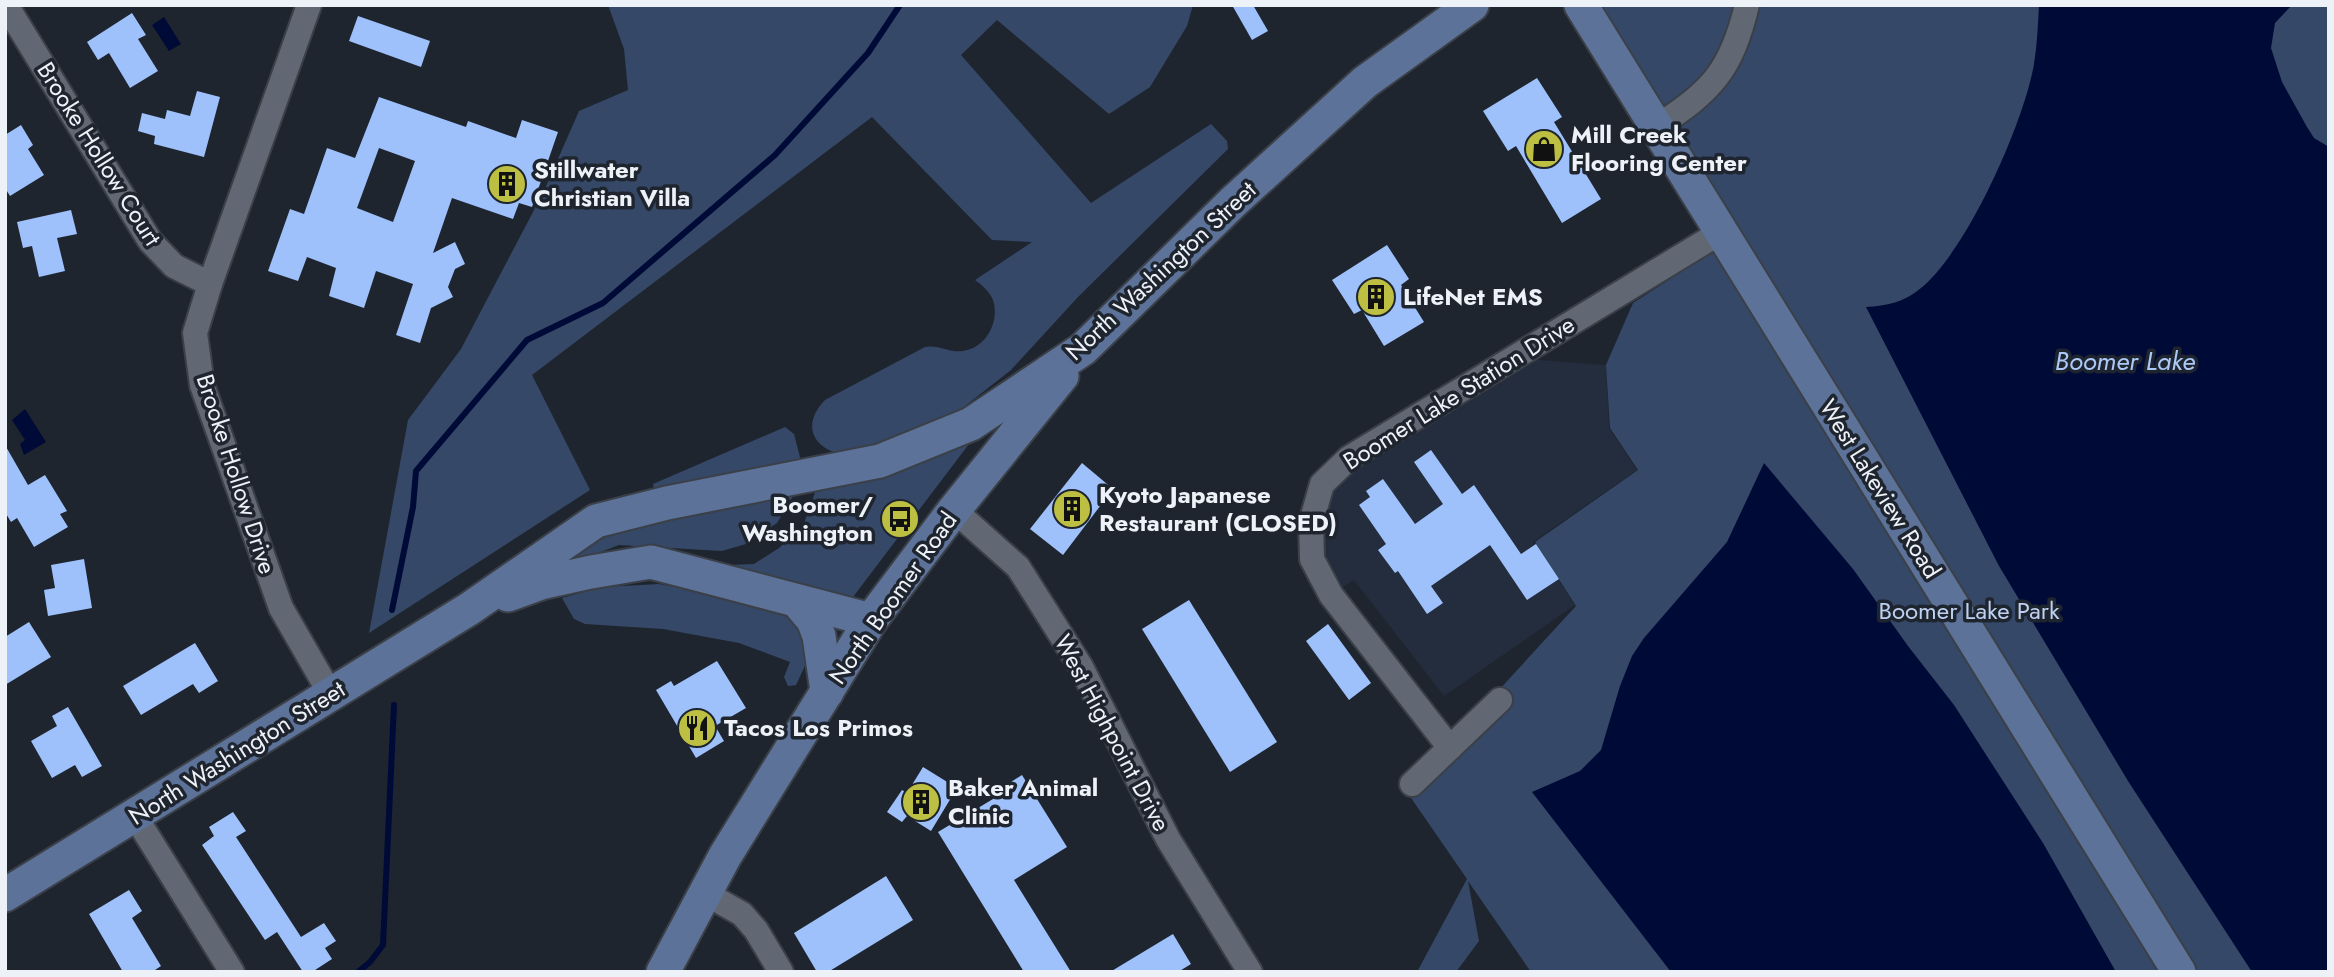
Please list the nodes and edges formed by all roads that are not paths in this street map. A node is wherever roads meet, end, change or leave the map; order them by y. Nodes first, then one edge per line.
1 (6, 5) edge
2 (309, 5) edge
3 (1472, 5) edge
4 (1581, 5) edge
5 (1746, 5) edge
6 (1656, 127) junction
7 (1721, 232) junction
8 (210, 284) junction
9 (1083, 349) junction
10 (954, 510) junction
11 (797, 601) junction
12 (469, 609) junction
13 (871, 620) junction
14 (827, 692) junction
15 (331, 695) junction
16 (1500, 700) dead end
17 (1450, 748) junction
18 (1412, 784) dead end
19 (135, 816) junction
20 (705, 893) junction
21 (5, 895) edge
22 (232, 972) edge
23 (663, 972) edge
24 (781, 972) edge
25 (1250, 972) edge
26 (2179, 972) edge

1 - 8 street, Brooke Hollow Court
2 - 8 street, Brooke Hollow Drive
3 - 9 main road, North Washington Street
4 - 6 main road, West Lakeview Road
5 - 6 street
6 - 7 main road, West Lakeview Road
7 - 17 street, Boomer Lake Station Drive
7 - 26 main road, West Lakeview Road
8 - 15 street, Brooke Hollow Drive
9 - 10 main road, North Boomer Road
9 - 12 main road, North Washington Street
10 - 13 main road, North Boomer Road
10 - 25 street, West Highpoint Drive
11 - 12 main road, North Washington Street
11 - 13 main road, North Washington Street
11 - 14 main road
12 - 15 main road, North Washington Street
13 - 14 main road, North Boomer Road
14 - 20 main road, North Boomer Road
15 - 19 main road, North Washington Street
16 - 17 street
17 - 18 street
19 - 21 main road, North Washington Street
19 - 22 street
20 - 23 main road, North Boomer Road
20 - 24 street

